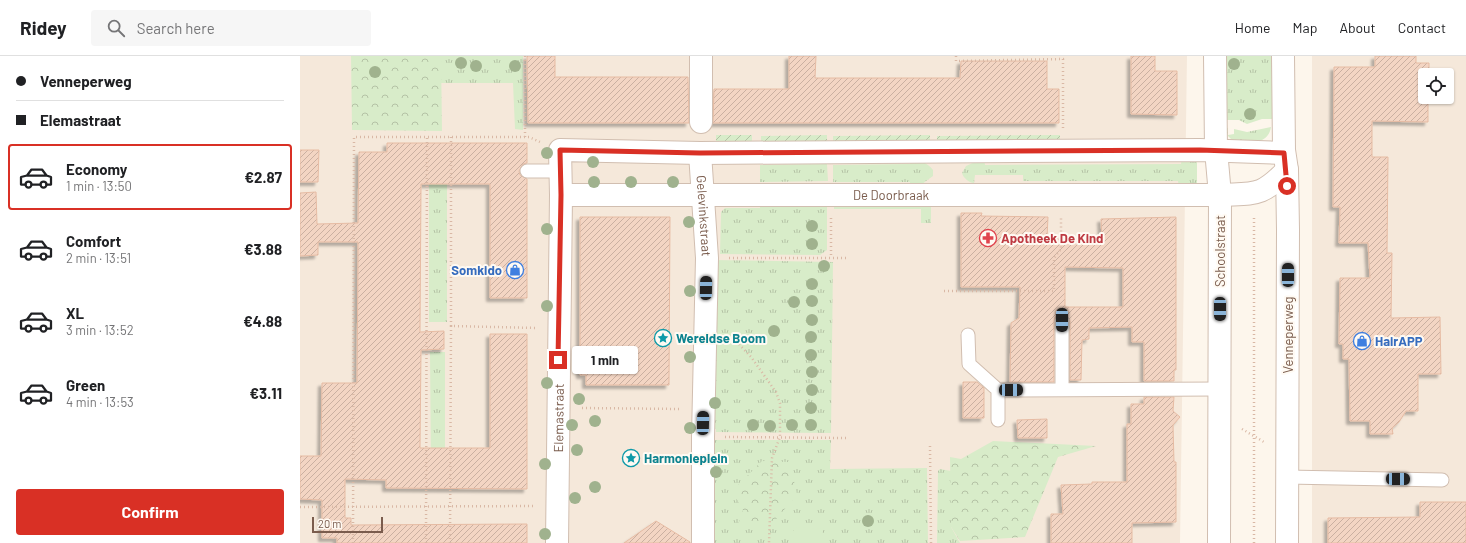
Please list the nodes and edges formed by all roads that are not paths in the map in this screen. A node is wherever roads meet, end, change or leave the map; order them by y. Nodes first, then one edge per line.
1 (701, 56) edge
2 (1215, 56) edge
3 (1283, 56) edge
4 (700, 122) dead end
5 (1216, 150) junction
6 (700, 153) junction
7 (560, 160) junction
8 (1285, 162) junction
9 (527, 171) dead end
10 (561, 195) junction
11 (702, 195) junction
12 (1213, 195) junction
13 (1062, 320) dead end
14 (968, 335) dead end
15 (1220, 389) junction
16 (998, 390) junction
17 (1062, 390) junction
18 (998, 420) dead end
19 (1288, 467) junction
20 (1442, 480) dead end
21 (557, 543) edge
22 (703, 543) edge
23 (1219, 543) edge
24 (1287, 543) edge

1 - 4 street
2 - 5 street, Schoolstraat
3 - 8 street, Venneperweg
5 - 6 street
5 - 8 street
5 - 12 street, Schoolstraat
6 - 7 street
6 - 11 street, Gelevinkstraat
7 - 9 lane
7 - 10 street, Elemastraat
8 - 12 street, De Doorbraak
8 - 19 street, Venneperweg
10 - 11 street, De Doorbraak
10 - 21 street, Elemastraat
11 - 12 street, De Doorbraak
11 - 22 street, Gelevinkstraat
12 - 15 street, Schoolstraat
13 - 17 lane
14 - 16 lane
15 - 17 lane
15 - 23 street, Schoolstraat
16 - 17 lane
16 - 18 lane
19 - 20 lane
19 - 24 street, Venneperweg

